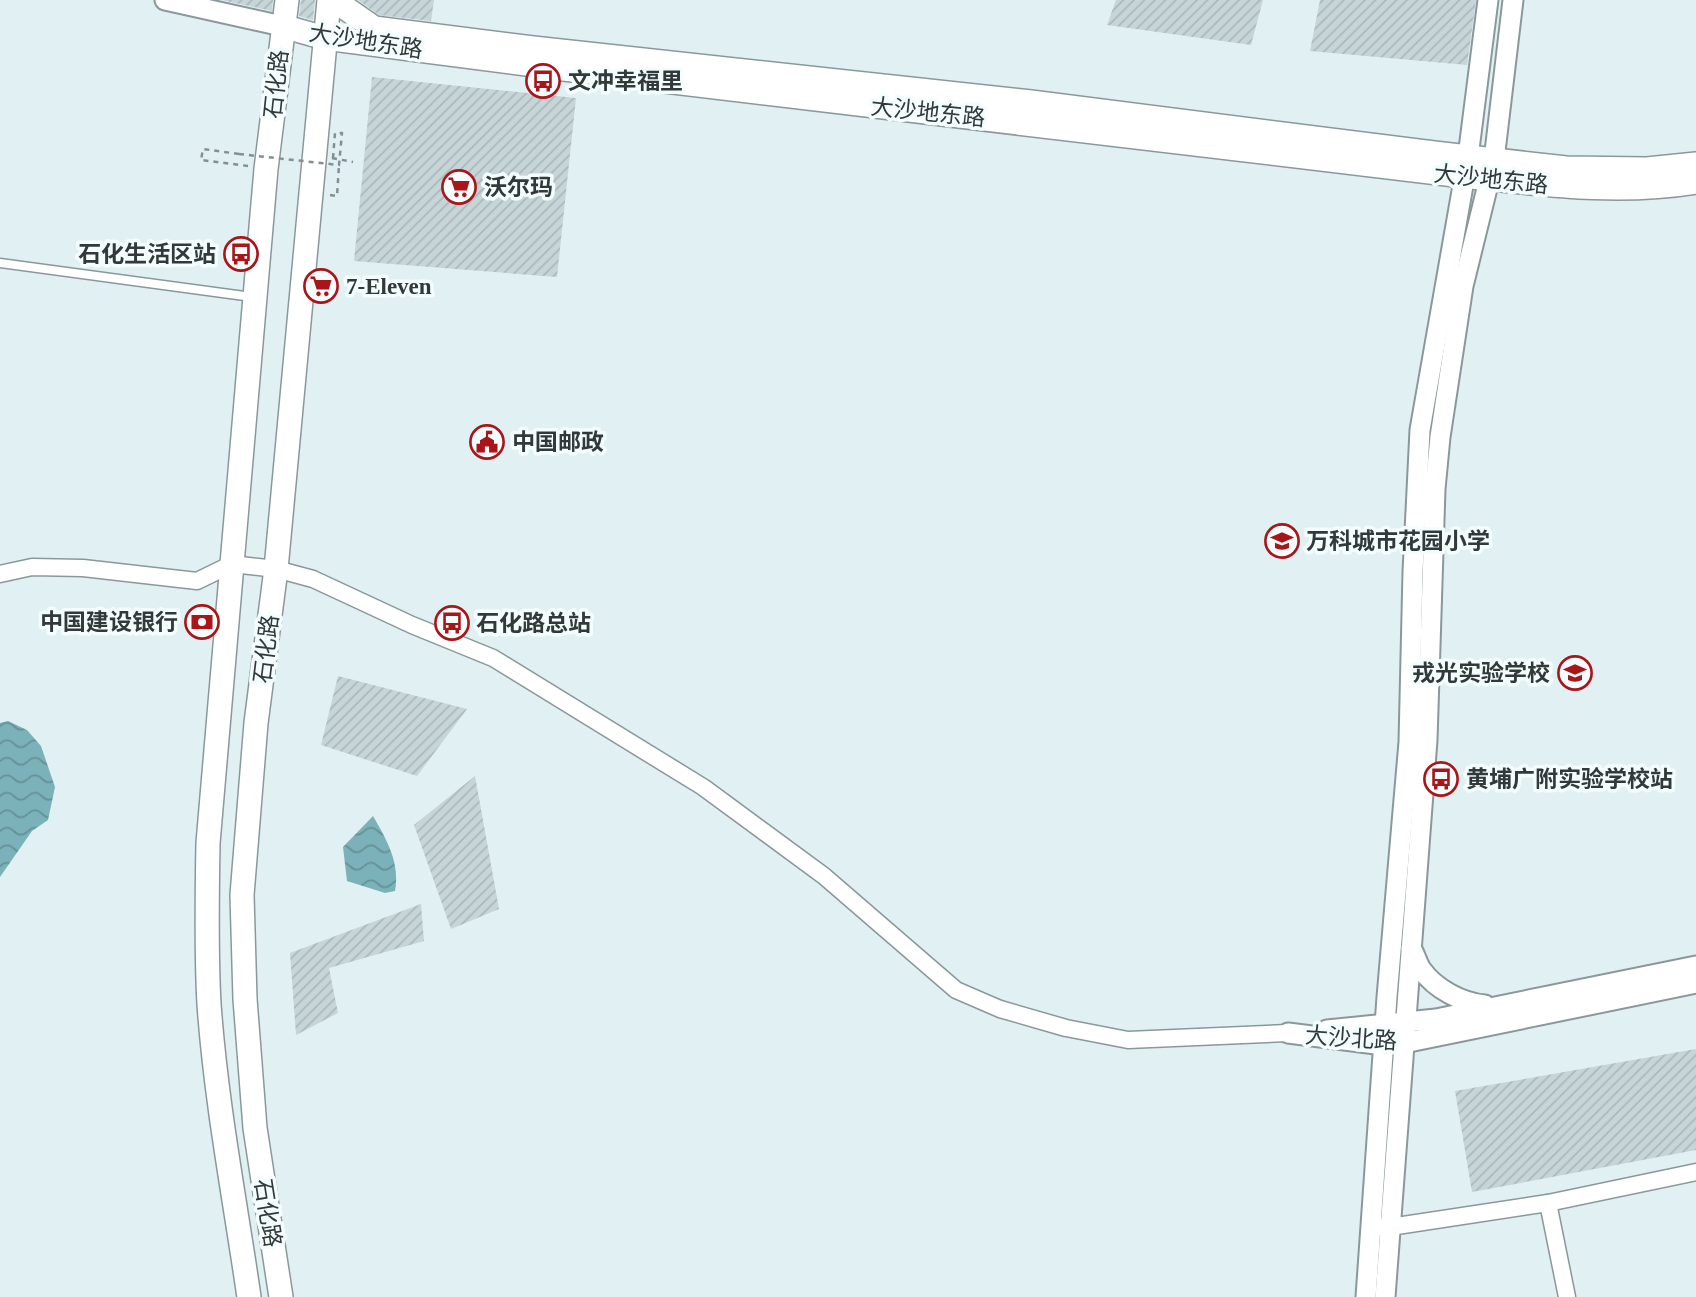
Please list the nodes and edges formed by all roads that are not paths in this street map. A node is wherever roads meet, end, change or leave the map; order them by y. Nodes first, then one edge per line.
1 (164, 0) edge
2 (287, 0) edge
3 (331, 0) edge
4 (1488, 0) edge
5 (1513, 0) edge
6 (282, 26) junction
7 (326, 38) junction
8 (1696, 164) edge
9 (1466, 167) junction
10 (1492, 170) junction
11 (1696, 182) edge
12 (0, 263) edge
13 (255, 297) junction
14 (232, 564) junction
15 (276, 569) junction
16 (0, 574) edge
17 (1411, 946) junction
18 (1696, 966) edge
19 (1696, 983) edge
20 (1493, 1006) junction
21 (1385, 1025) junction
22 (1288, 1033) junction
23 (1398, 1037) junction
24 (1696, 1172) edge
25 (1548, 1202) junction
26 (1380, 1226) junction
27 (249, 1297) edge
28 (281, 1297) edge
29 (1366, 1297) edge
30 (1385, 1297) edge
31 (1567, 1297) edge

1 - 6 street, 大沙地东路
2 - 6 main road, 石化路
3 - 7 main road, 石化路
3 - 9 main road, 大沙地东路
4 - 9 street
5 - 10 street
6 - 7 main road, 大沙地东路
6 - 13 main road, 石化路
7 - 9 main road, 大沙地东路
7 - 15 main road, 石化路
8 - 10 main road, 大沙地东路
9 - 10 main road, 大沙地东路
9 - 21 street
10 - 11 main road, 大沙地东路
10 - 17 street
12 - 13 lane
13 - 14 main road, 石化路
14 - 15 street
14 - 16 street
14 - 27 main road, 石化路
15 - 22 street
15 - 28 main road, 石化路
17 - 20 street
17 - 23 street
18 - 20 street, 大沙北路
19 - 23 street, 大沙北路
20 - 23 street, 大沙北路
21 - 22 street, 大沙北路
21 - 23 street
22 - 23 street, 大沙北路
23 - 26 street
24 - 25 street
25 - 26 street
25 - 31 street
26 - 29 street
26 - 30 street

